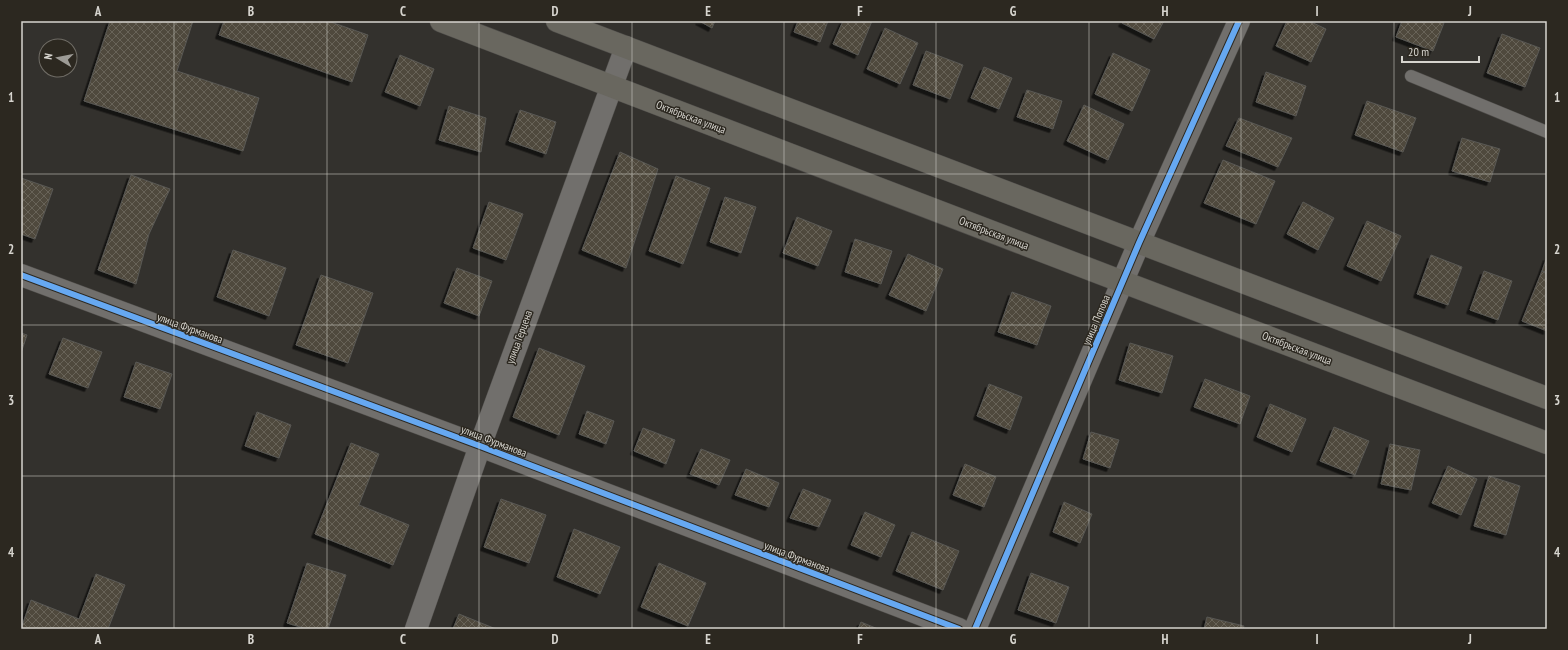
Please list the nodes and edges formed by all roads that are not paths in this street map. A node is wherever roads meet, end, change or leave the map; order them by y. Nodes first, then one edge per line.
1 (441, 21) edge
2 (557, 21) edge
3 (1239, 21) edge
4 (626, 47) junction
5 (1411, 76) dead end
6 (611, 86) junction
7 (1547, 132) edge
8 (1138, 243) junction
9 (21, 275) edge
10 (1122, 282) junction
11 (1547, 398) edge
12 (1547, 443) edge
13 (480, 446) junction
14 (416, 629) edge
15 (959, 629) edge
16 (975, 629) edge

1 - 6 main road, Октябрьская улица
2 - 4 main road
3 - 8 street, улица Попова
4 - 6 street, улица Герцена
4 - 8 main road
5 - 7 lane
6 - 10 main road, Октябрьская улица
6 - 13 street, улица Герцена
8 - 10 street, улица Попова
8 - 11 main road
9 - 13 street, улица Фурманова
10 - 12 main road, Октябрьская улица
10 - 16 street, улица Попова
13 - 14 street, улица Герцена
13 - 15 street, улица Фурманова

